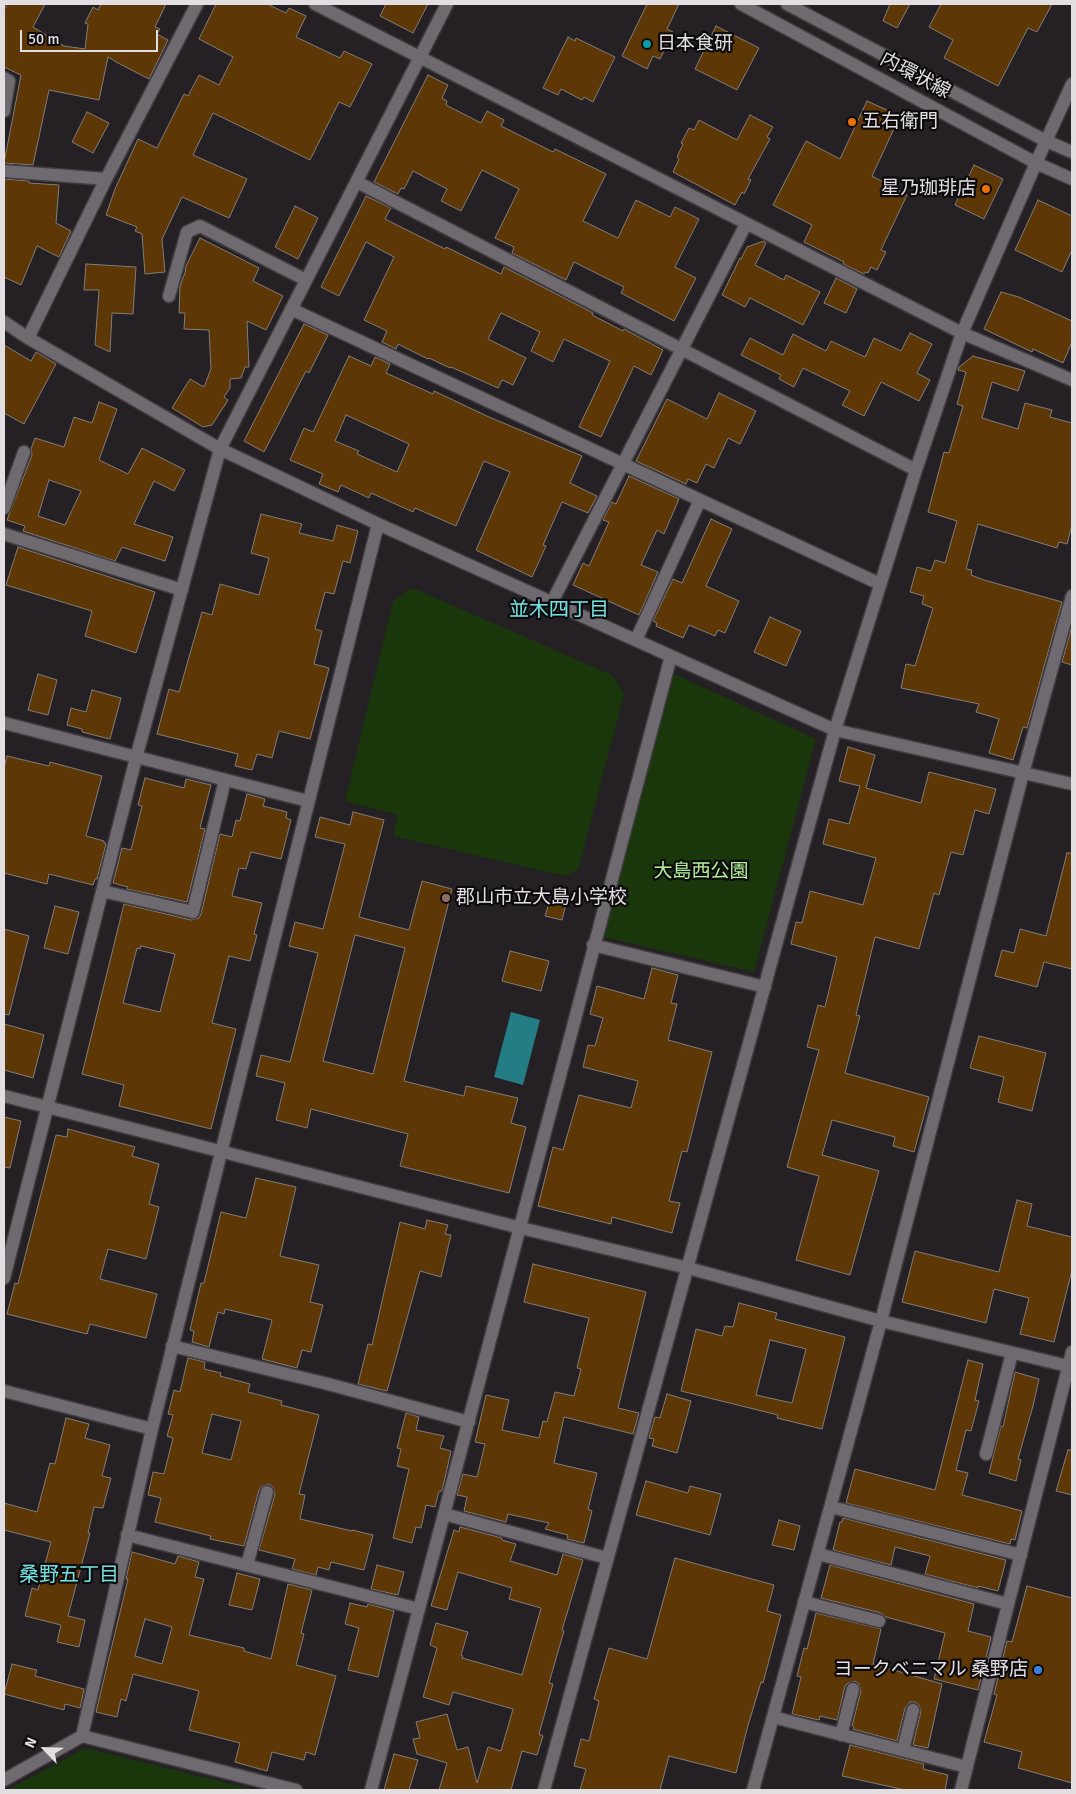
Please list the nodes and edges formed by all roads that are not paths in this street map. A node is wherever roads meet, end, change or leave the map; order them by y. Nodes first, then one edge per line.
1 (197, 4) edge
2 (315, 4) edge
3 (447, 4) edge
4 (741, 4) edge
5 (787, 4) edge
6 (419, 58) junction
7 (4, 78) edge
8 (1072, 84) edge
9 (4, 111) edge
10 (1046, 141) junction
11 (1072, 152) edge
12 (1036, 163) junction
13 (4, 171) edge
14 (106, 179) junction
15 (1072, 179) edge
16 (358, 182) junction
17 (746, 224) junction
18 (306, 280) junction
19 (169, 296) dead end
20 (291, 308) junction
21 (4, 322) edge
22 (962, 334) junction
23 (28, 338) junction
24 (683, 349) junction
25 (1072, 380) edge
26 (220, 449) junction
27 (24, 452) dead end
28 (622, 463) junction
29 (916, 470) junction
30 (700, 500) junction
31 (4, 508) edge
32 (378, 524) junction
33 (4, 534) edge
34 (880, 584) junction
35 (182, 590) junction
36 (1072, 596) edge
37 (552, 602) junction
38 (636, 640) junction
39 (671, 656) junction
40 (4, 723) edge
41 (835, 730) junction
42 (136, 758) junction
43 (1023, 773) junction
44 (225, 780) junction
45 (1072, 784) edge
46 (308, 802) junction
47 (102, 891) junction
48 (593, 945) junction
49 (765, 987) junction
50 (4, 1096) edge
51 (46, 1107) junction
52 (222, 1152) junction
53 (521, 1228) junction
54 (7, 1248) edge
55 (688, 1268) junction
56 (4, 1278) edge
57 (881, 1321) junction
58 (172, 1346) junction
59 (1072, 1352) edge
60 (1012, 1353) junction
61 (1070, 1367) edge
62 (4, 1392) edge
63 (469, 1422) junction
64 (152, 1429) junction
65 (986, 1454) dead end
66 (267, 1492) dead end
67 (831, 1507) junction
68 (444, 1514) junction
69 (127, 1535) junction
70 (818, 1554) junction
71 (1021, 1555) junction
72 (607, 1558) junction
73 (247, 1565) junction
74 (804, 1602) junction
75 (1008, 1604) junction
76 (419, 1610) junction
77 (879, 1621) dead end
78 (853, 1689) dead end
79 (913, 1710) dead end
80 (773, 1717) junction
81 (842, 1734) junction
82 (82, 1736) junction
83 (903, 1750) junction
84 (967, 1766) junction
85 (4, 1780) edge
86 (296, 1790) edge
87 (371, 1790) edge
88 (544, 1790) edge
89 (753, 1790) edge
90 (961, 1790) edge

1 - 14 street
2 - 6 street
3 - 6 street
4 - 12 street, 内環状線
5 - 10 street, 内環状線
6 - 16 street
6 - 17 street
7 - 9 street
8 - 10 street
10 - 11 street, 内環状線
10 - 12 street
12 - 15 street, 内環状線
12 - 22 street
13 - 14 street
14 - 23 street
16 - 18 street
16 - 24 street
17 - 22 street
17 - 24 street
18 - 19 street
18 - 20 street
20 - 26 street
20 - 28 street
21 - 23 street
22 - 25 street
22 - 29 street
23 - 26 street
24 - 28 street
24 - 29 street
26 - 32 street
26 - 35 street
27 - 31 street
28 - 30 street
28 - 37 street
29 - 34 street
30 - 34 street
30 - 38 street
32 - 37 street
32 - 46 street
33 - 35 street
34 - 41 street
35 - 42 street
36 - 43 street
37 - 38 street
38 - 39 street
39 - 41 street
39 - 48 street
40 - 42 street
41 - 43 street
41 - 49 street
42 - 44 street
42 - 47 street
43 - 45 street
43 - 57 street
44 - 46 street
44 - 47 street
46 - 52 street
47 - 51 street
48 - 49 street
48 - 53 street
49 - 55 street
50 - 51 street
51 - 52 street
51 - 54 street
52 - 53 street
52 - 58 street
53 - 55 street
53 - 63 street
54 - 56 street
55 - 57 street
55 - 72 street
57 - 60 street
57 - 67 street
58 - 63 street
58 - 64 street
59 - 61 street
60 - 61 street
60 - 65 street
61 - 71 street
62 - 64 street
63 - 68 street
64 - 69 street
66 - 73 street
67 - 70 street
67 - 71 street
68 - 72 street
68 - 76 street
69 - 73 street
69 - 82 street
70 - 74 street
70 - 75 street
71 - 75 street
72 - 88 street
73 - 76 street
74 - 77 street
74 - 80 street
75 - 84 street
76 - 87 street
78 - 81 street
79 - 83 street
80 - 81 street
80 - 89 street
81 - 83 street
82 - 85 street
82 - 86 street
83 - 84 street
84 - 90 street

